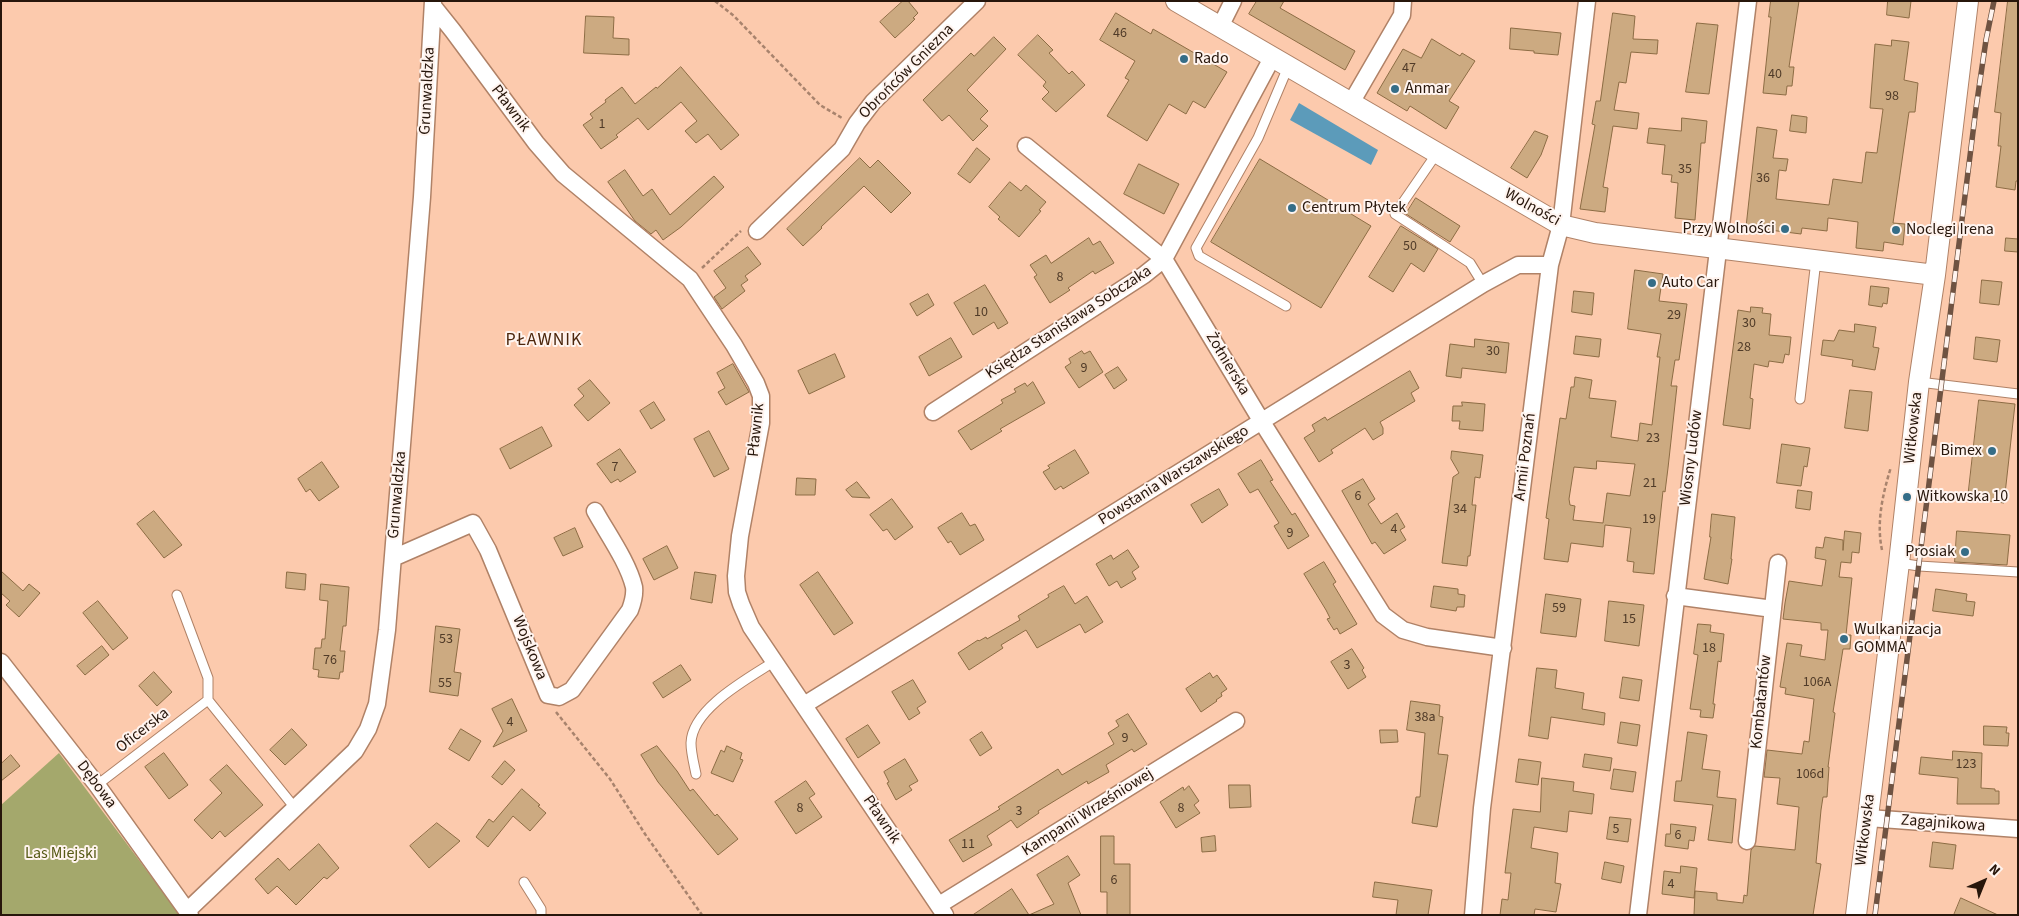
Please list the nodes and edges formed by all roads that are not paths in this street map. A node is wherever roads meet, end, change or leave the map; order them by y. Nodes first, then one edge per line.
1 (977, 1) edge
2 (1176, 1) edge
3 (1233, 1) edge
4 (1403, 1) edge
5 (1587, 1) edge
6 (1748, 1) edge
7 (1968, 1) edge
8 (433, 4) edge
9 (1220, 27) junction
10 (1280, 63) junction
11 (1351, 103) junction
12 (1026, 146) dead end
13 (1437, 154) junction
14 (1561, 225) junction
15 (757, 231) road end
16 (1718, 249) junction
17 (1164, 260) junction
18 (1816, 260) junction
19 (1550, 265) junction
20 (1935, 275) junction
21 (1483, 284) junction
22 (1286, 306) dead end
23 (1919, 382) junction
24 (2018, 394) edge
25 (1800, 399) dead end
26 (933, 412) dead end
27 (1262, 422) junction
28 (595, 510) dead end
29 (393, 558) junction
30 (1778, 562) dead end
31 (1899, 562) junction
32 (2018, 572) edge
33 (177, 595) dead end
34 (1675, 596) junction
35 (1773, 609) junction
36 (1502, 648) junction
37 (775, 661) junction
38 (1, 662) edge
39 (208, 700) junction
40 (804, 705) junction
41 (1236, 721) dead end
42 (696, 774) dead end
43 (97, 785) junction
44 (295, 808) junction
45 (1868, 818) junction
46 (2018, 830) edge
47 (1747, 841) dead end
48 (524, 882) dead end
49 (942, 910) edge
50 (189, 913) edge
51 (541, 915) edge
52 (1472, 915) edge
53 (1638, 915) edge
54 (1856, 915) edge

1 - 15 street, Obrońców Gniezna
2 - 9 street, Wolności
3 - 9 street
4 - 11 street
5 - 14 street, Armii Poznań
6 - 16 street, Wiosny Ludów
7 - 20 street, Witkowska
8 - 29 street, Grunwaldzka
8 - 37 street, Pławnik
9 - 10 street, Wolności
10 - 11 street, Wolności
10 - 17 street, Księdza Stanisława Sobczaka
10 - 22 lane
11 - 13 street, Wolności
12 - 17 street, Żołnierska
13 - 14 street, Wolności
13 - 21 lane
14 - 16 street, Wolności
14 - 19 street, Armii Poznań
16 - 18 street, Wolności
16 - 34 street, Wiosny Ludów
17 - 26 street, Księdza Stanisława Sobczaka
17 - 27 street, Żołnierska
18 - 20 street, Wolności
18 - 25 lane
19 - 21 street, Powstania Warszawskiego
19 - 36 street, Armii Poznań
20 - 23 street, Witkowska
21 - 27 street, Powstania Warszawskiego
23 - 24 lane
23 - 31 street, Witkowska
27 - 36 street, Żołnierska
27 - 40 street, Powstania Warszawskiego
28 - 29 street, Wojskowa
29 - 44 street, Grunwaldzka
30 - 35 street, Kombatantów
31 - 32 lane
31 - 45 street, Witkowska
33 - 39 lane
34 - 35 street
34 - 53 street, Wiosny Ludów
35 - 47 street, Kombatantów
36 - 52 street, Armii Poznań
37 - 40 street, Pławnik
37 - 42 lane
38 - 43 street, Dębowa
39 - 43 lane, Oficerska
39 - 44 lane
40 - 49 street, Pławnik
41 - 49 street, Kampanii Wrześniowej
43 - 50 street, Dębowa
44 - 50 street, Grunwaldzka
45 - 46 street, Zagajnikowa
45 - 54 street, Witkowska
48 - 51 lane

